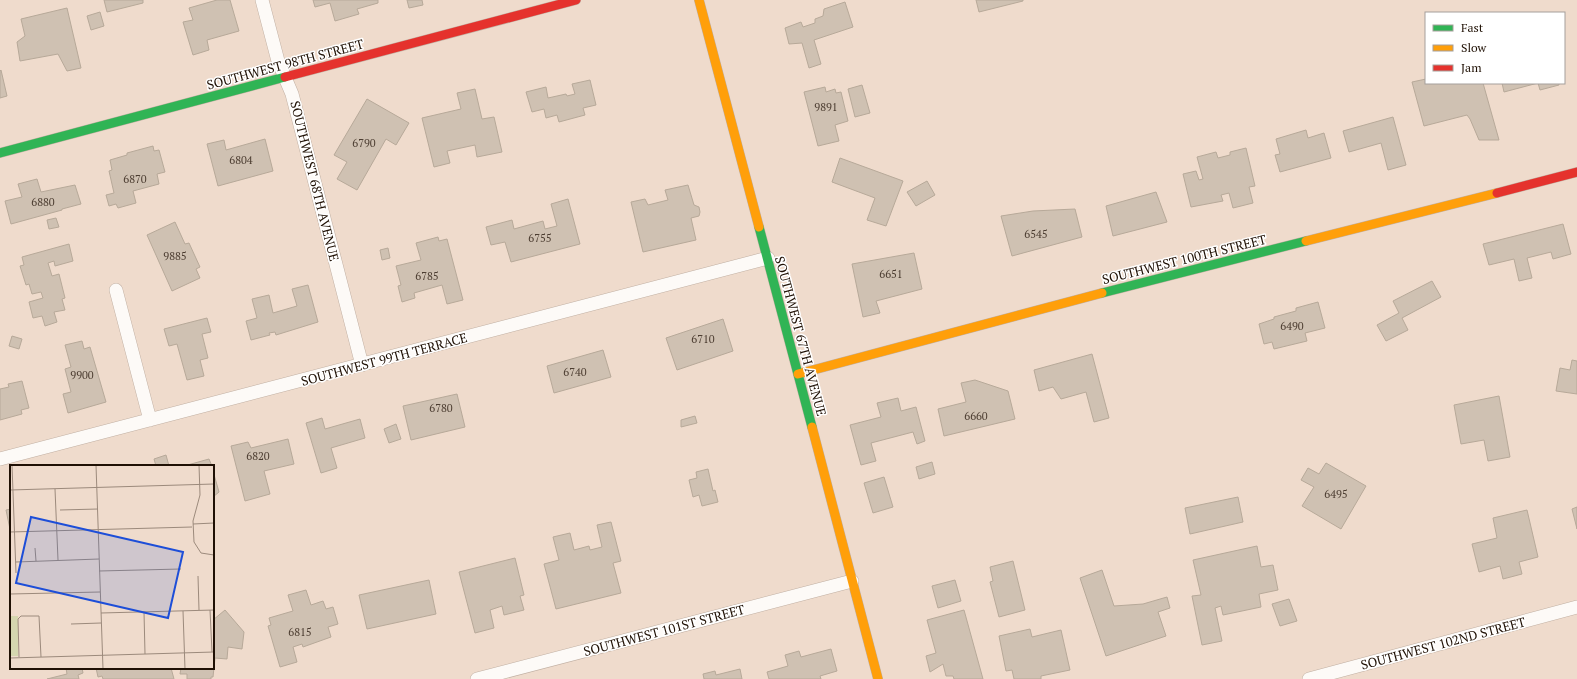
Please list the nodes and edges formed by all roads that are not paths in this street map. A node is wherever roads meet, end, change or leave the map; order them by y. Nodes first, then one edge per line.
1 (262, 0) edge
2 (576, 0) edge
3 (699, 0) edge
4 (284, 77) junction
5 (0, 153) edge
6 (1577, 172) edge
7 (768, 258) junction
8 (116, 290) dead end
9 (362, 365) junction
10 (798, 374) junction
11 (150, 420) junction
12 (0, 459) edge
13 (852, 581) junction
14 (1577, 607) edge
15 (1321, 677) edge
16 (477, 679) edge
17 (878, 679) edge

1 - 4 street, SOUTHWEST 68TH AVENUE
2 - 4 street, SOUTHWEST 98TH STREET
3 - 7 street, SOUTHWEST 67TH AVENUE
4 - 5 street, SOUTHWEST 98TH STREET
4 - 9 street, SOUTHWEST 68TH AVENUE
6 - 10 street, SOUTHWEST 100TH STREET
7 - 9 street, SOUTHWEST 99TH TERRACE
7 - 10 street, SOUTHWEST 67TH AVENUE
8 - 11 street
9 - 11 street, SOUTHWEST 99TH TERRACE
10 - 13 street, SOUTHWEST 67TH AVENUE
11 - 12 street, SOUTHWEST 99TH TERRACE
13 - 16 street, SOUTHWEST 101ST STREET
13 - 17 street, SOUTHWEST 67TH AVENUE
14 - 15 street, SOUTHWEST 102ND STREET

